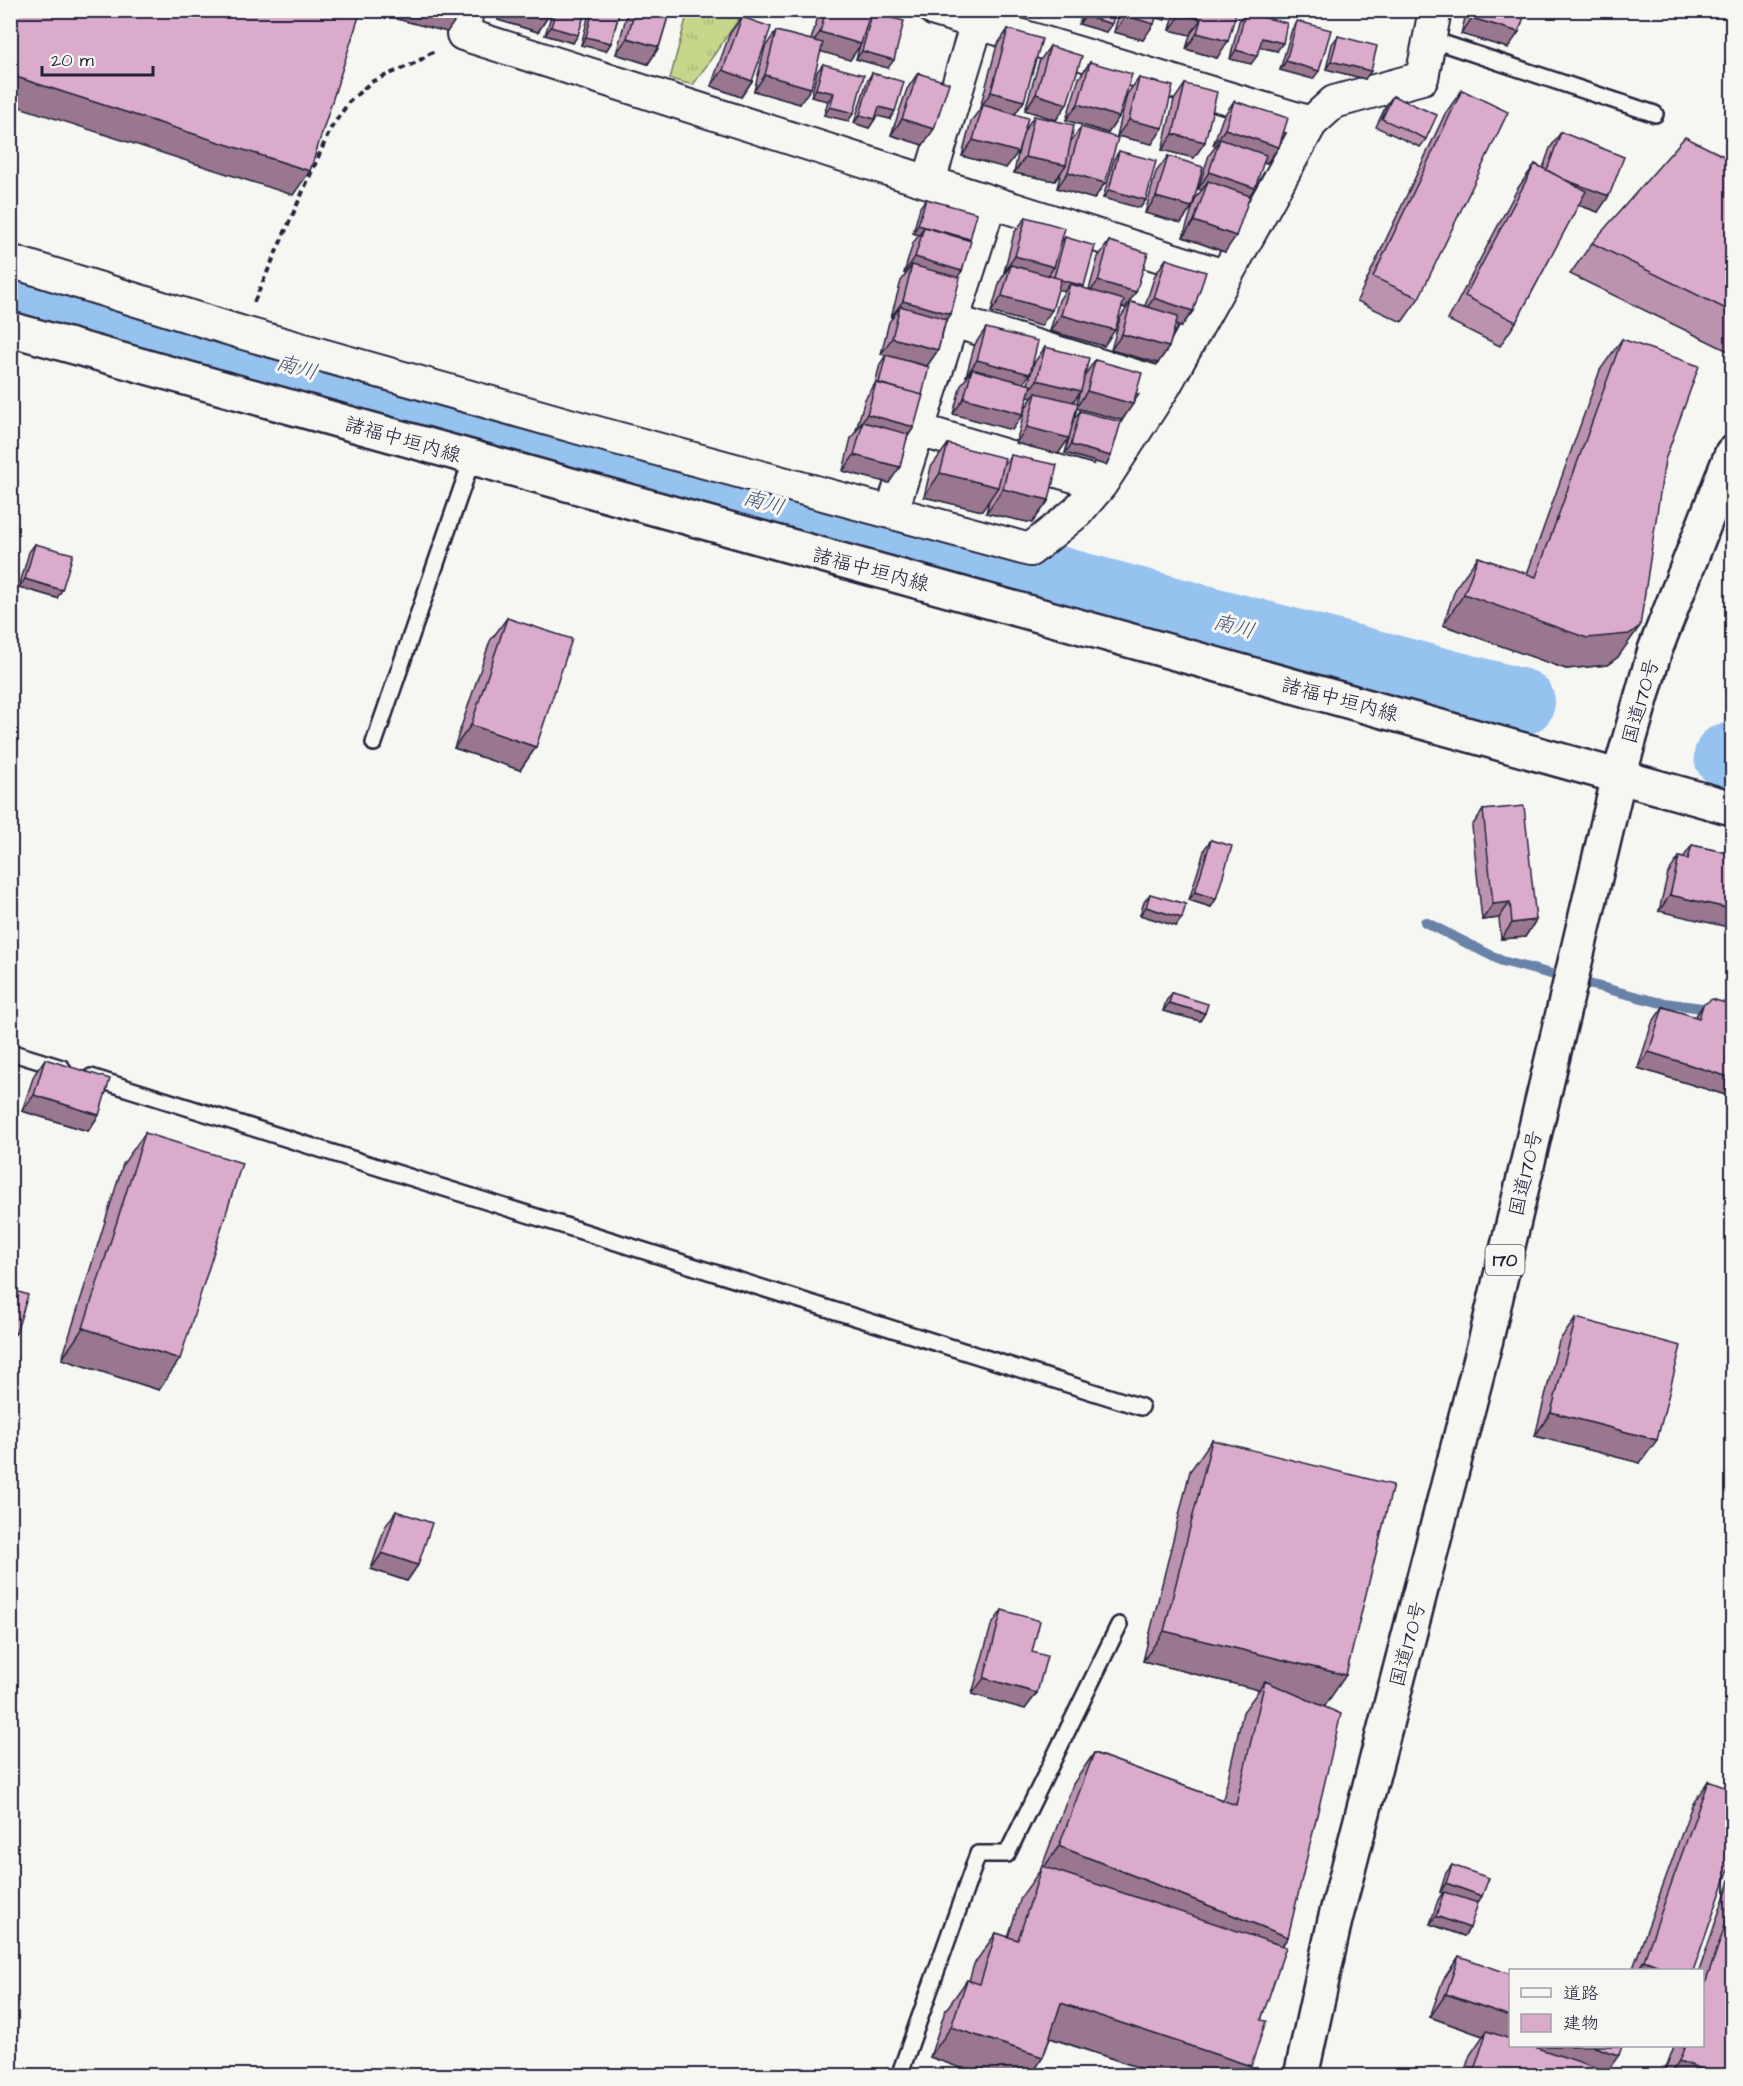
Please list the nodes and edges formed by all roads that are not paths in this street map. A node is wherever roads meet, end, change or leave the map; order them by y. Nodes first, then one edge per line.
1 (935, 10) edge
2 (465, 22) edge
3 (977, 23) junction
4 (1433, 25) edge
5 (1655, 114) dead end
6 (1311, 123) junction
7 (929, 181) junction
8 (990, 202) junction
9 (10, 261) edge
10 (1224, 276) junction
11 (954, 321) junction
12 (10, 329) edge
13 (1165, 385) junction
14 (919, 430) junction
15 (1732, 453) edge
16 (472, 459) junction
17 (1101, 484) junction
18 (892, 511) junction
19 (374, 743) dead end
20 (1618, 776) junction
21 (1732, 808) edge
22 (10, 1052) edge
23 (1142, 1407) dead end
24 (1119, 1625) dead end
25 (899, 2076) edge
26 (1301, 2076) edge

1 - 3 street
2 - 7 street
3 - 6 street
3 - 7 street
4 - 5 lane
4 - 6 street
6 - 10 street
7 - 8 street
8 - 10 street
8 - 11 street
9 - 18 street
10 - 13 street
11 - 13 street
11 - 14 street
12 - 16 main road, 諸福中垣内線
13 - 17 street
14 - 17 street
14 - 18 street
15 - 20 main road, 国道170号 / 170
16 - 19 lane
16 - 20 main road, 諸福中垣内線
17 - 18 street
20 - 21 main road, 諸福中垣内線
20 - 26 main road, 国道170号 / 170
22 - 23 lane
24 - 25 lane

